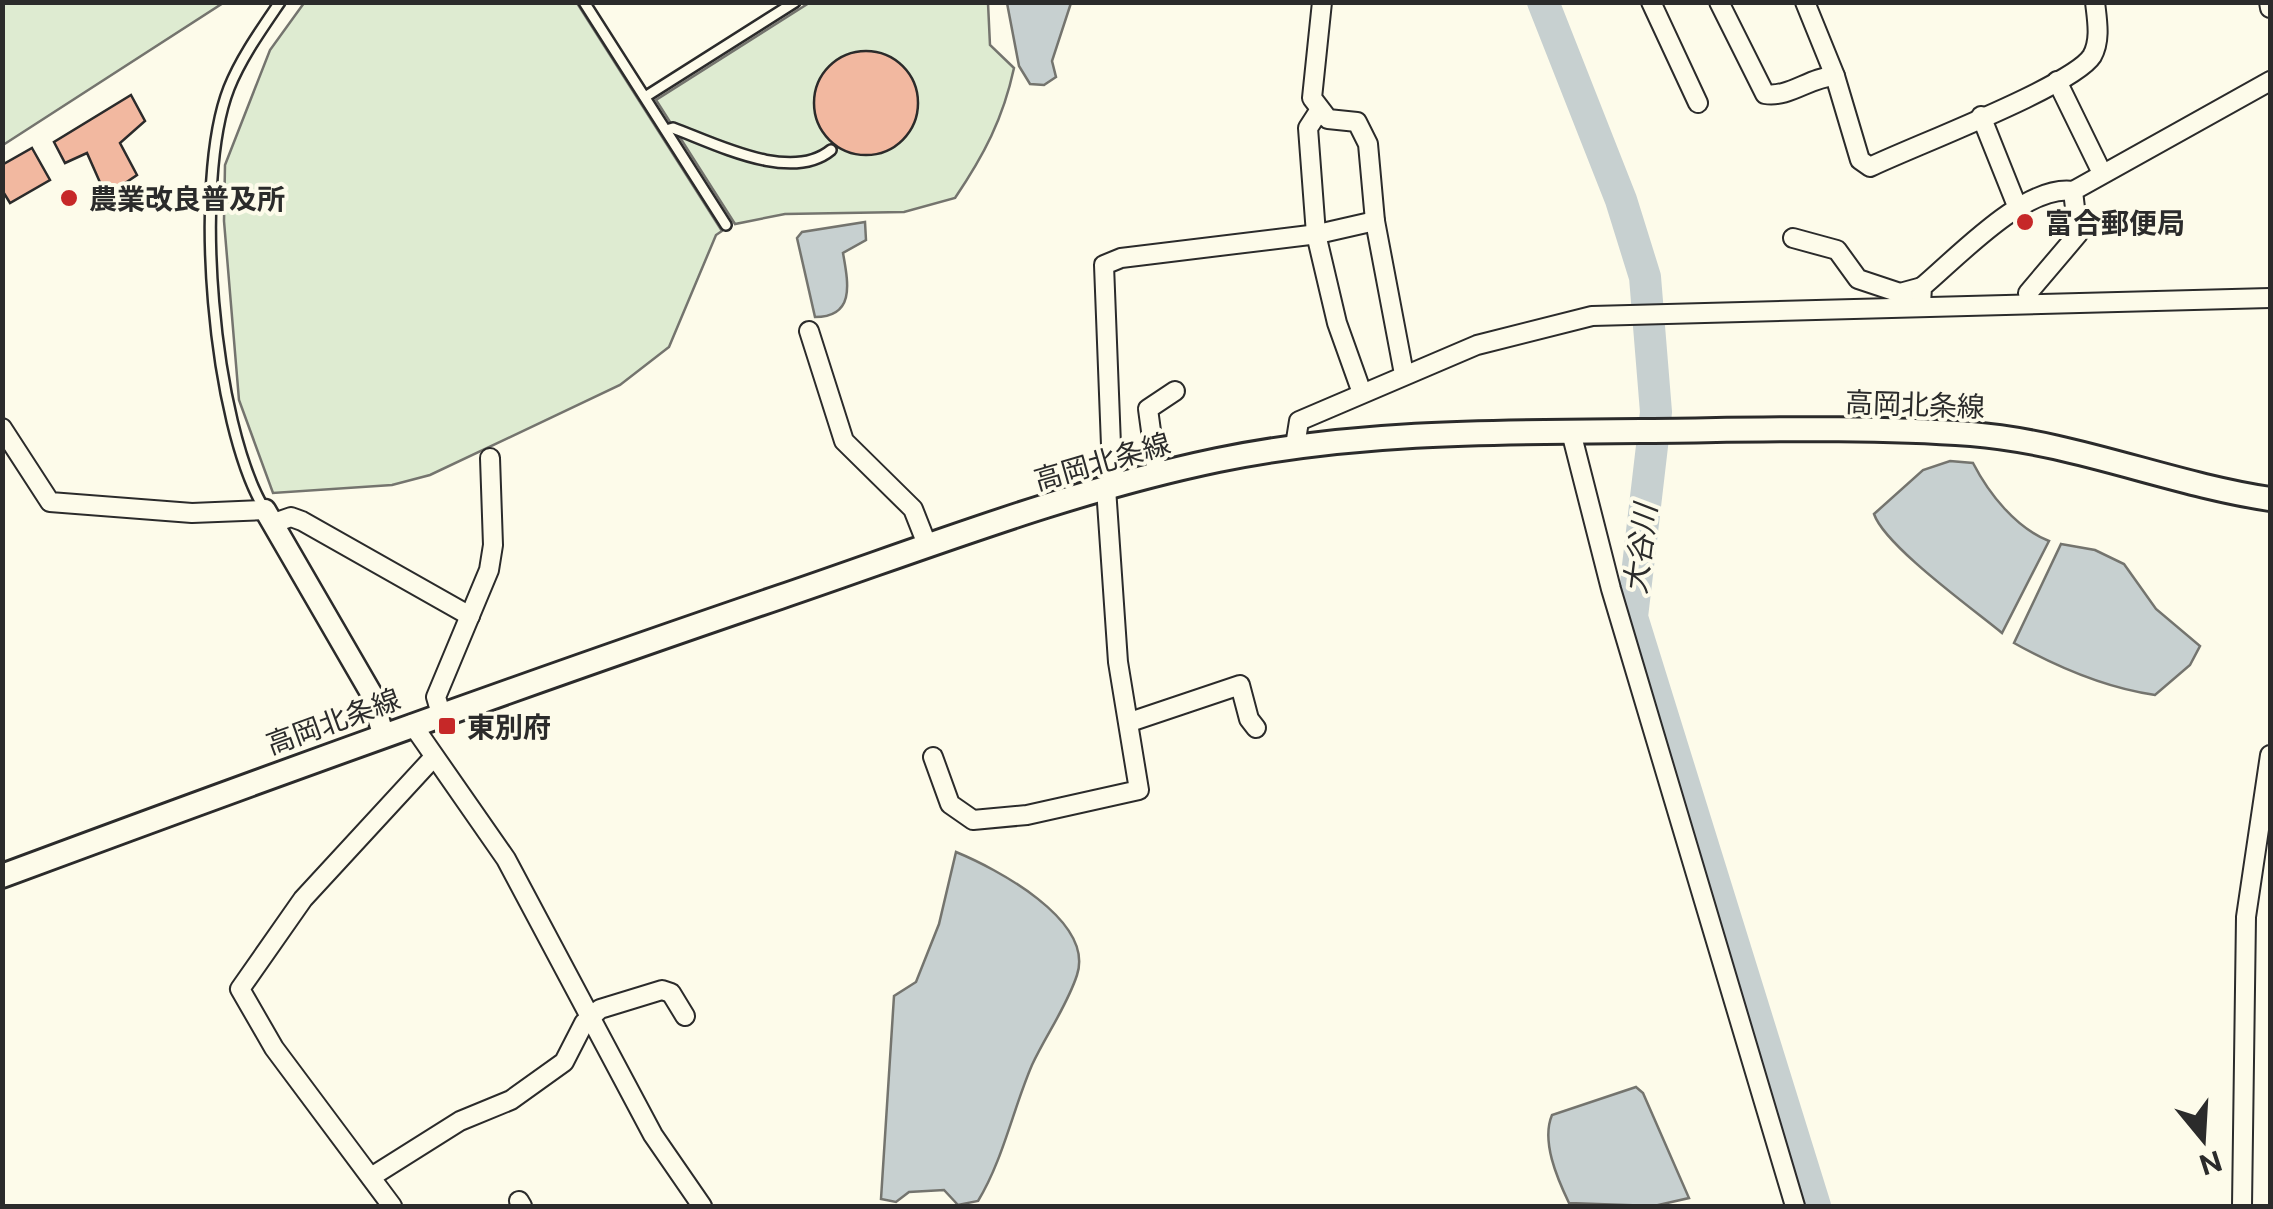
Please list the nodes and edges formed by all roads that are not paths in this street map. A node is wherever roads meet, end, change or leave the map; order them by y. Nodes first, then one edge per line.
1 (280, 2) edge
2 (584, 2) edge
3 (794, 2) edge
4 (1322, 2) edge
5 (1651, 2) edge
6 (1719, 2) edge
7 (1804, 2) edge
8 (2095, 2) edge
9 (1834, 76) junction
10 (2270, 81) edge
11 (2057, 82) junction
12 (645, 97) junction
13 (1698, 103) dead end
14 (1320, 111) junction
15 (1981, 116) junction
16 (666, 130) junction
17 (831, 150) dead end
18 (2101, 171) junction
19 (2073, 190) junction
20 (2018, 206) junction
21 (1375, 221) junction
22 (726, 225) dead end
23 (1316, 234) junction
24 (1794, 238) dead end
25 (1921, 296) junction
26 (2270, 298) edge
27 (2030, 302) junction
28 (809, 331) dead end
29 (1404, 374) junction
30 (1175, 390) dead end
31 (1362, 393) junction
32 (2, 428) edge
33 (1571, 432) junction
34 (1295, 446) junction
35 (490, 458) dead end
36 (1157, 475) junction
37 (1112, 487) junction
38 (2270, 499) edge
39 (269, 516) junction
40 (928, 546) junction
41 (470, 616) junction
42 (441, 714) junction
43 (1130, 722) junction
44 (412, 724) junction
45 (1256, 728) dead end
46 (383, 734) junction
47 (2270, 754) edge
48 (933, 757) dead end
49 (434, 758) junction
50 (2, 876) edge
51 (592, 1015) junction
52 (685, 1016) dead end
53 (371, 1177) junction
54 (392, 1206) edge
55 (702, 1206) edge
56 (1795, 1206) edge
57 (2242, 1206) edge

1 - 39 lane
2 - 12 lane
3 - 12 lane
4 - 14 street
5 - 13 street
6 - 9 street
7 - 9 street
8 - 11 street
9 - 15 street
10 - 18 street
11 - 15 street
11 - 18 street
12 - 16 lane
14 - 21 street
14 - 23 street
15 - 20 street
16 - 17 lane
16 - 22 lane
18 - 19 street
19 - 20 street
19 - 27 street
20 - 25 street
21 - 23 street
21 - 29 street
23 - 31 street
23 - 37 street
24 - 25 street
25 - 27 street
25 - 29 street
26 - 27 street
28 - 40 street
29 - 31 street
30 - 36 street
31 - 34 street
32 - 39 street
33 - 34 main road, 高岡北条線
33 - 38 main road, 高岡北条線
33 - 56 street
34 - 36 main road, 高岡北条線
35 - 41 street
36 - 37 main road, 高岡北条線
37 - 40 main road, 高岡北条線
37 - 43 street
39 - 41 street
39 - 46 street
40 - 42 main road, 高岡北条線
41 - 42 street
42 - 44 main road, 高岡北条線
43 - 45 street
43 - 48 street
44 - 46 main road, 高岡北条線
44 - 49 street
46 - 50 main road, 高岡北条線
47 - 57 street
49 - 51 street
49 - 53 street
51 - 52 street
51 - 53 street
51 - 55 street
53 - 54 street

